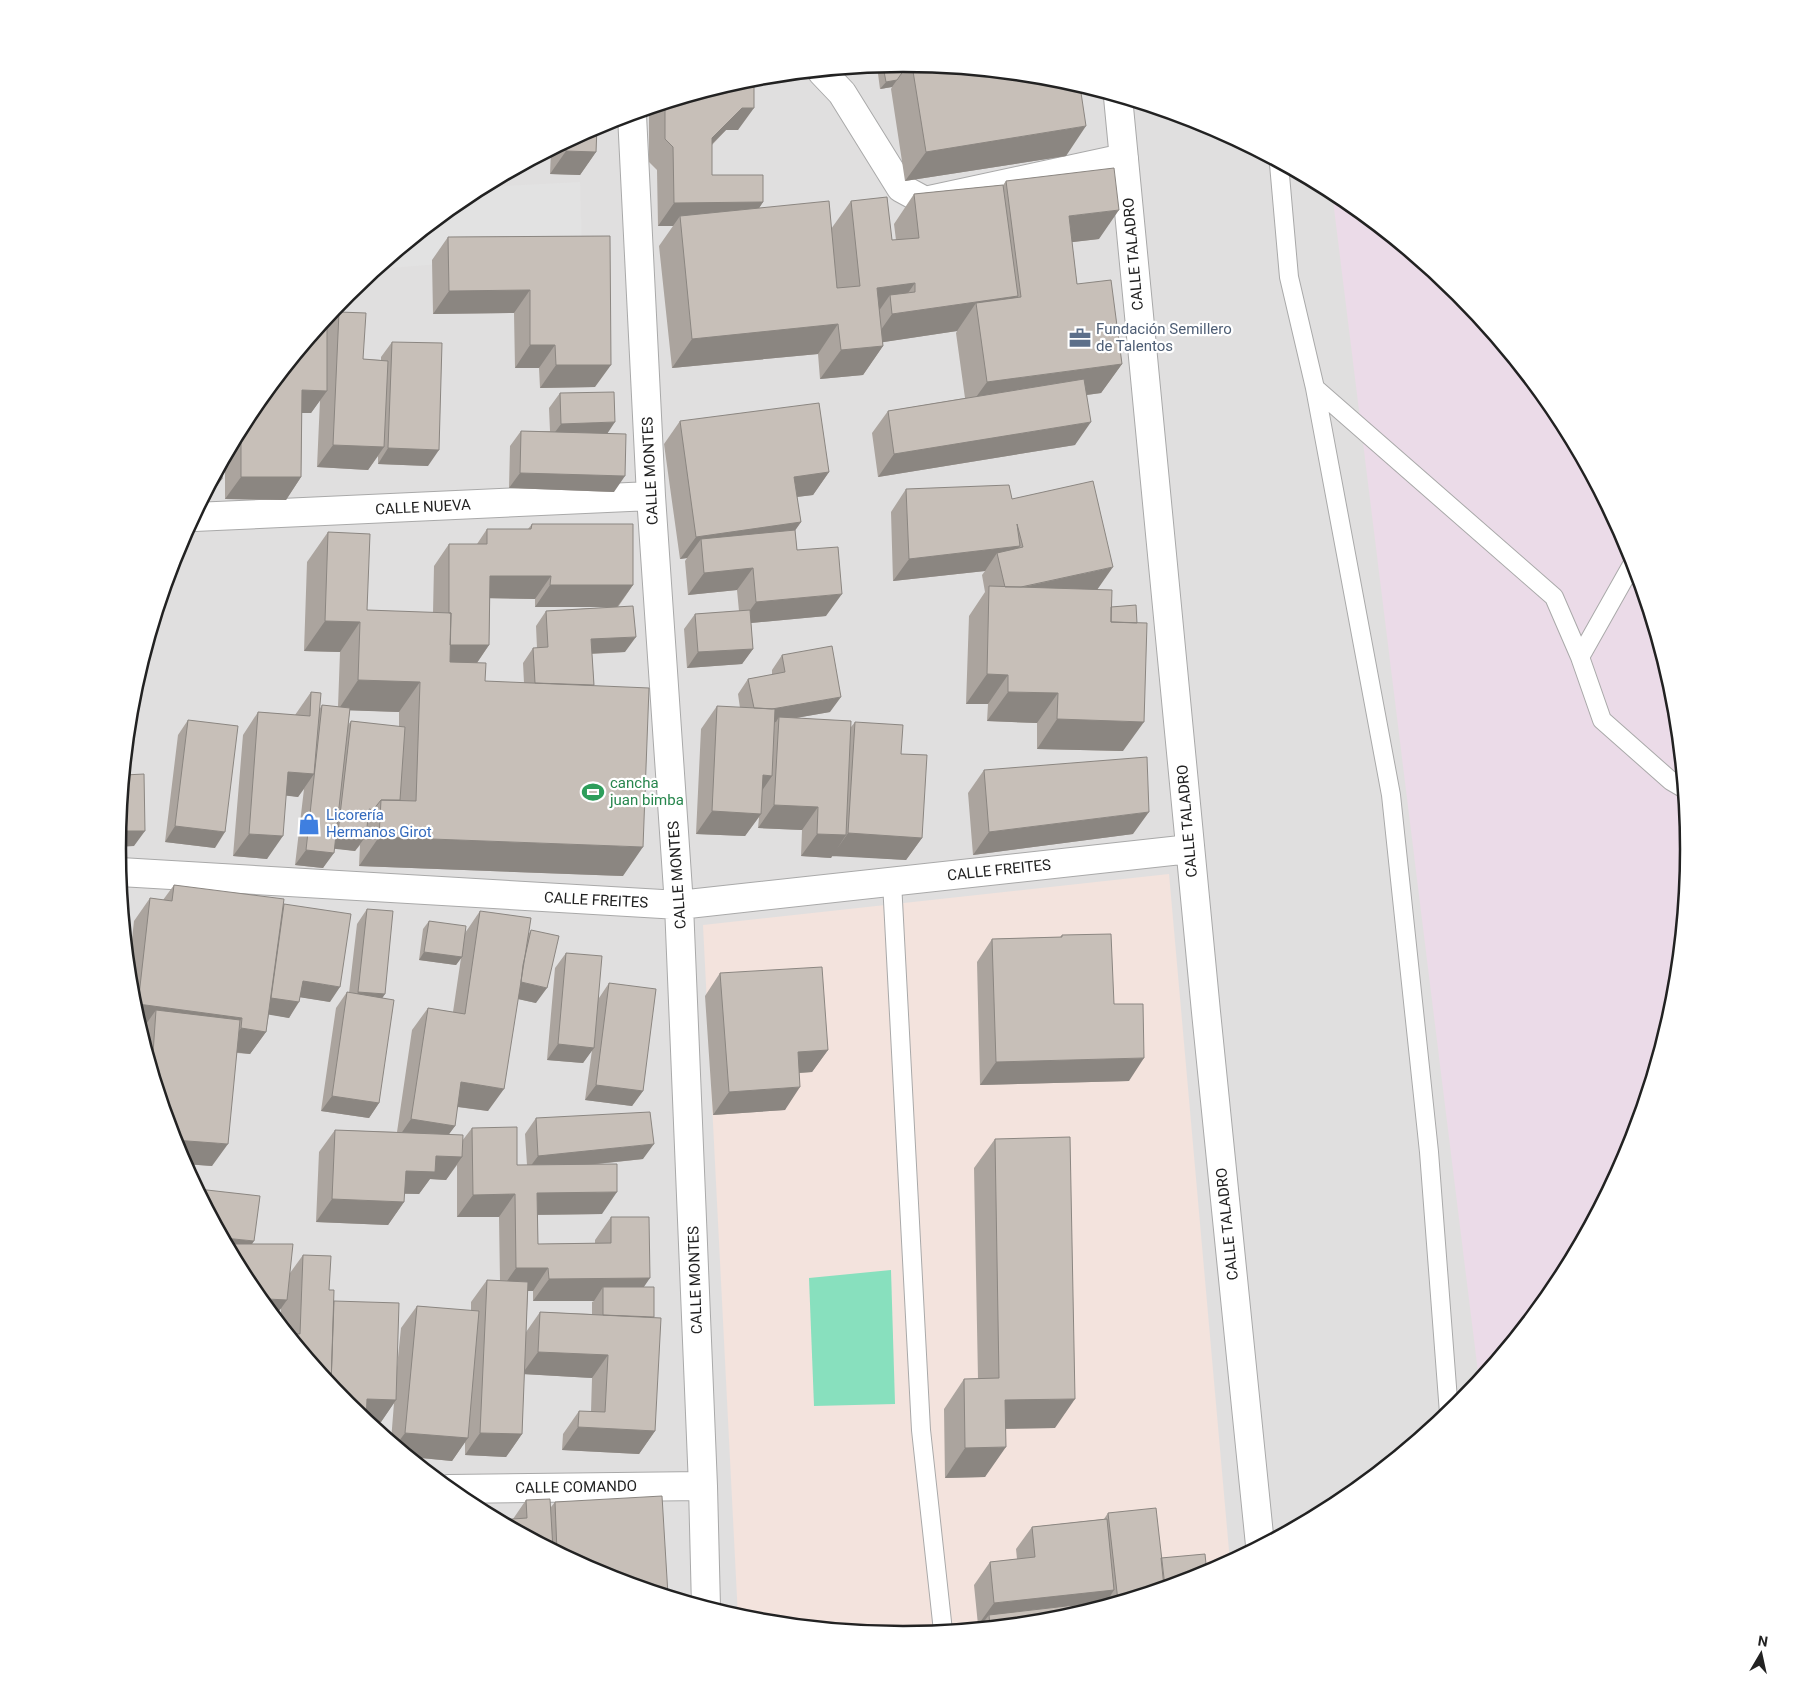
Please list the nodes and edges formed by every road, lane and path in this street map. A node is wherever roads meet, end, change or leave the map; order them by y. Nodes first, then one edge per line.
1 (826, 77) edge
2 (1119, 103) edge
3 (632, 122) edge
4 (1124, 158) junction
5 (1280, 170) edge
6 (1315, 388) junction
7 (651, 496) junction
8 (201, 517) edge
9 (1628, 571) edge
10 (1580, 657) junction
11 (1677, 785) edge
12 (1190, 849) junction
13 (127, 872) edge
14 (892, 882) junction
15 (679, 905) junction
16 (1448, 1403) edge
17 (703, 1486) junction
18 (461, 1489) edge
19 (1259, 1539) edge
20 (706, 1601) edge
21 (942, 1625) edge

1 - 4 street
2 - 4 street, CALLE TALADRO
3 - 7 street, CALLE MONTES
4 - 12 street, CALLE TALADRO
5 - 6 lane
6 - 10 lane
6 - 16 lane
7 - 8 street, CALLE NUEVA
7 - 15 street, CALLE MONTES
9 - 10 lane
10 - 11 lane
12 - 14 street, CALLE FREITES
12 - 19 street, CALLE TALADRO
13 - 15 street, CALLE FREITES
14 - 15 street, CALLE FREITES
14 - 21 lane
15 - 17 street, CALLE MONTES
17 - 18 street, CALLE COMANDO
17 - 20 street, CALLE MONTES

